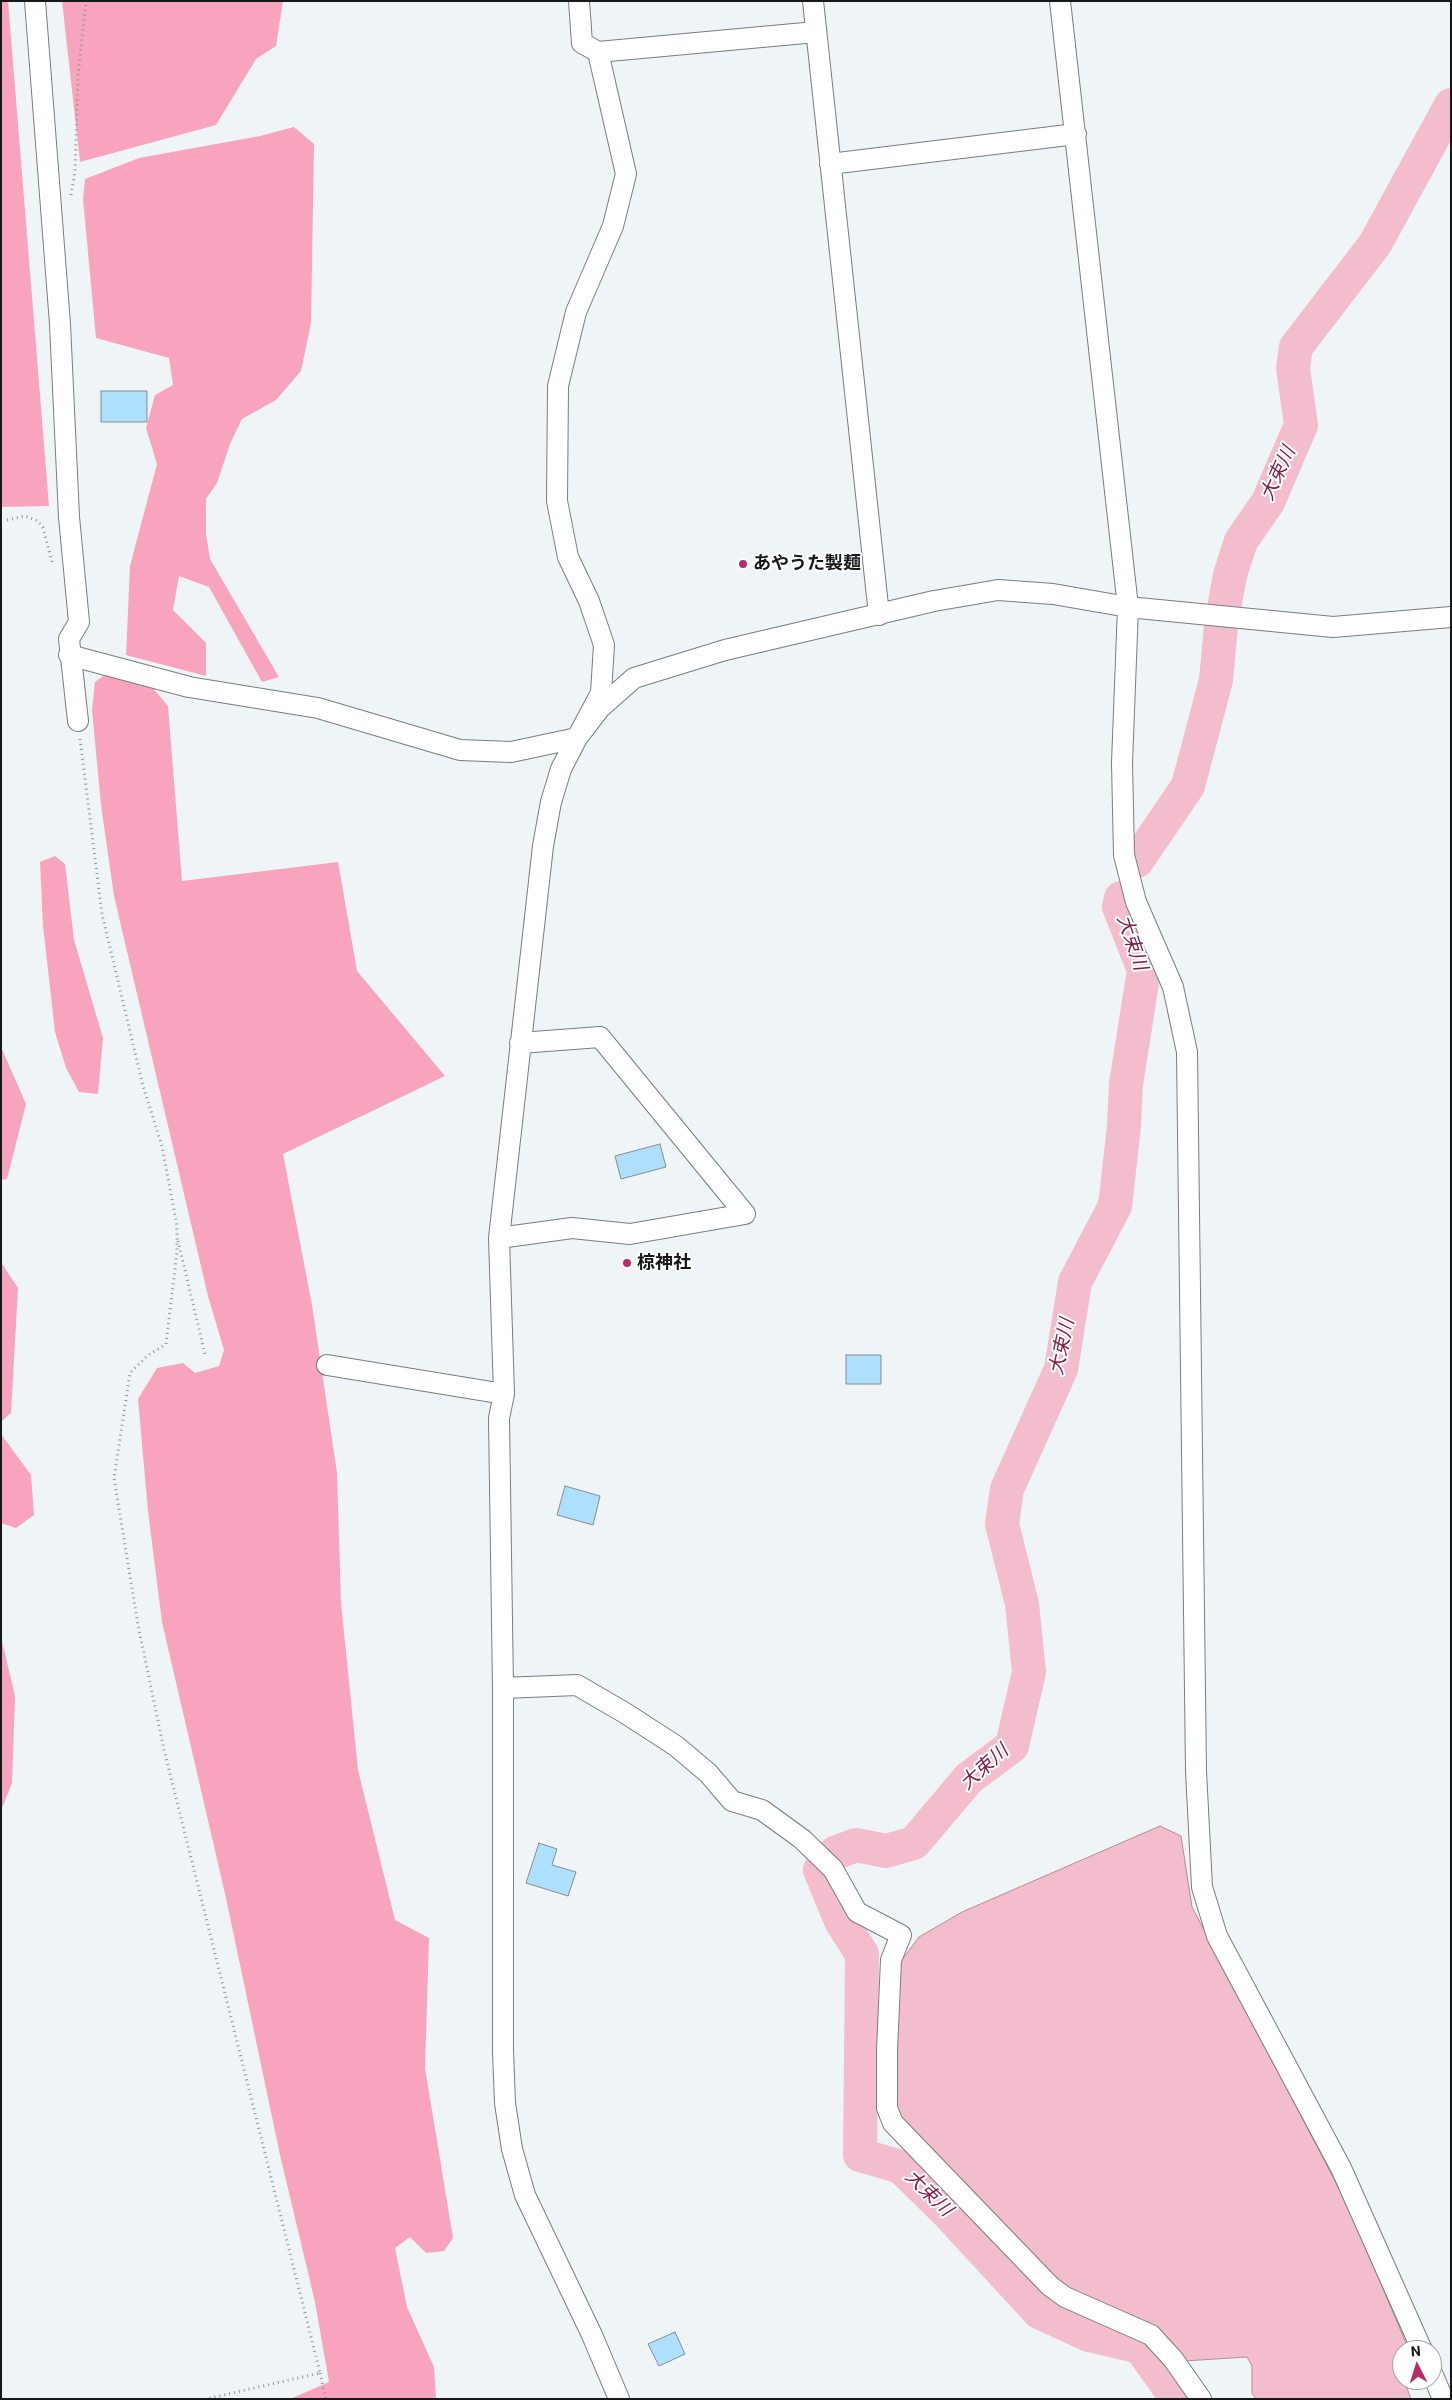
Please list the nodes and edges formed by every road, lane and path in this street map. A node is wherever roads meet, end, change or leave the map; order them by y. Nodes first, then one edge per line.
1 (35, 1) edge
2 (579, 1) edge
3 (813, 1) edge
4 (1060, 1) edge
5 (816, 32) junction
6 (598, 52) junction
7 (1076, 134) junction
8 (830, 164) junction
9 (7, 520) dead end
10 (54, 570) dead end
11 (1128, 608) junction
12 (879, 615) junction
13 (1451, 616) edge
14 (69, 655) junction
15 (78, 721) joint
16 (578, 738) junction
17 (520, 1043) junction
18 (177, 1235) junction
19 (499, 1238) junction
20 (206, 1354) dead end
21 (327, 1365) dead end
22 (504, 1394) junction
23 (503, 1688) junction
24 (1418, 2340) edge
25 (320, 2373) junction
26 (206, 2399) edge
27 (326, 2399) edge
28 (619, 2399) edge
29 (1201, 2399) edge

1 - 14 street
2 - 6 street
3 - 5 street
4 - 7 street
5 - 6 street
5 - 8 street
6 - 16 street
7 - 8 street
7 - 11 street
8 - 12 street
9 - 10 path
11 - 12 street
11 - 13 street
11 - 24 street
12 - 16 street
14 - 15 street
14 - 16 street
15 - 18 path
16 - 17 street
17 - 19 street
17 - 19 street
18 - 20 path
18 - 25 path
19 - 22 street
21 - 22 street
22 - 23 street
23 - 28 street
23 - 29 street
25 - 26 path
25 - 27 path

